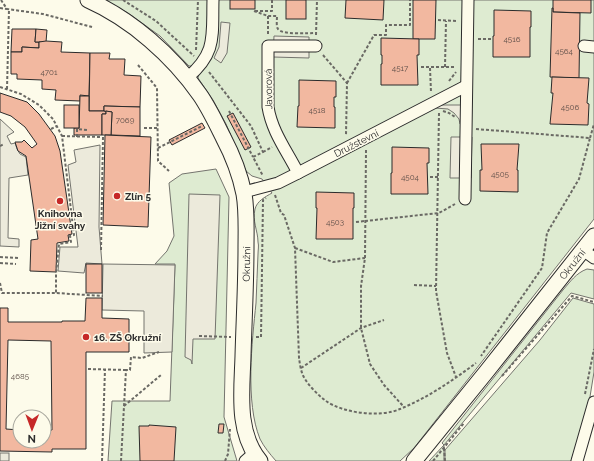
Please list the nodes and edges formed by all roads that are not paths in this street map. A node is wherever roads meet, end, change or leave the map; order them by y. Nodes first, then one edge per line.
1 (88, 0) edge
2 (213, 0) edge
3 (468, 0) edge
4 (316, 46) road end
5 (187, 78) junction
6 (466, 86) junction
7 (298, 173) junction
8 (244, 192) junction
9 (465, 199) dead end
10 (594, 236) edge
11 (589, 254) edge
12 (594, 402) edge
13 (253, 458) edge
14 (414, 461) edge
15 (576, 461) edge

1 - 5 street, Okružní
2 - 5 street
3 - 6 street
4 - 7 street, Javorová
5 - 8 street, Okružní
6 - 7 street, Družstevní
6 - 9 street
7 - 8 street, Družstevní
8 - 13 street, Okružní
10 - 11 street, Okružní
11 - 14 street, Okružní
12 - 15 street

